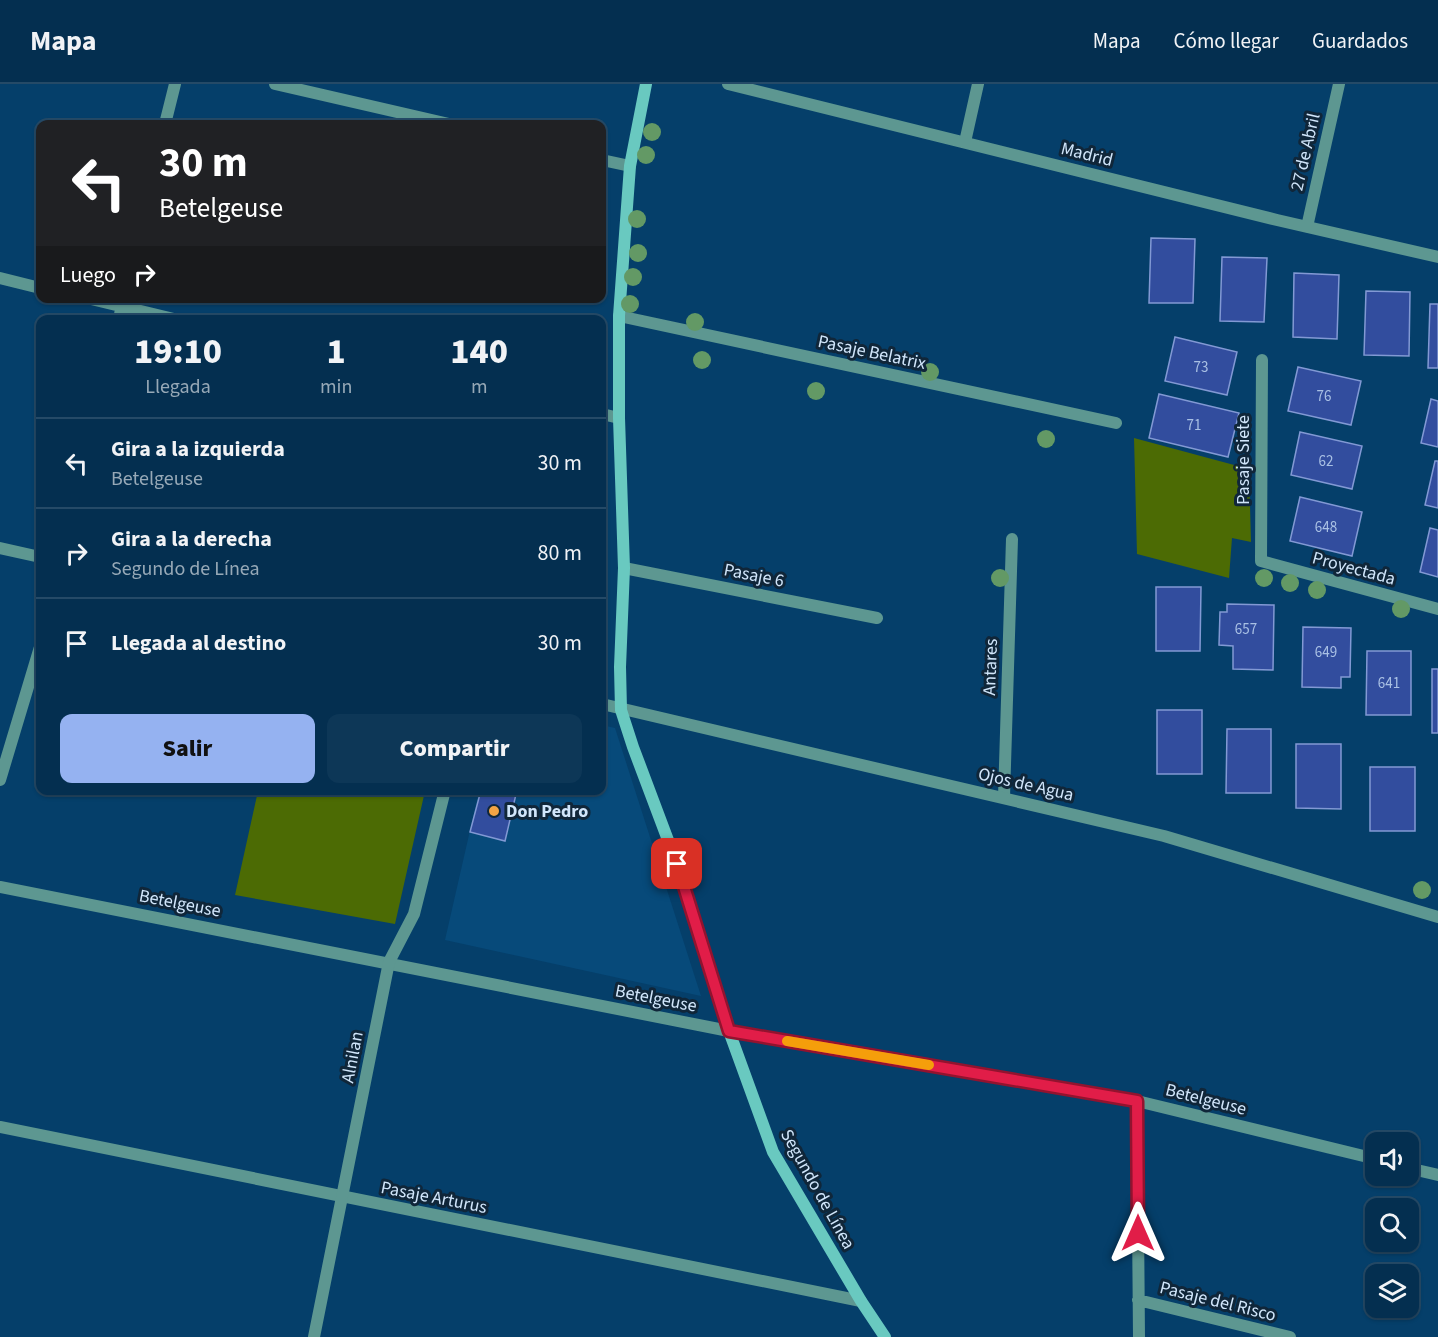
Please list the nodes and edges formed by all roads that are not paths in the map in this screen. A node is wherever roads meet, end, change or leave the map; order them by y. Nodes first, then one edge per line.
1 (175, 84) edge
2 (275, 84) edge
3 (646, 84) edge
4 (728, 84) edge
5 (978, 84) edge
6 (1339, 84) edge
7 (166, 120) edge
8 (432, 120) edge
9 (965, 142) junction
10 (606, 161) edge
11 (630, 166) junction
12 (1307, 228) junction
13 (1438, 258) edge
14 (0, 278) edge
15 (36, 287) edge
16 (104, 303) edge
17 (121, 308) edge
18 (154, 315) edge
19 (619, 316) junction
20 (1262, 360) dead end
21 (606, 415) edge
22 (619, 418) junction
23 (1116, 423) dead end
24 (1012, 539) dead end
25 (0, 548) edge
26 (36, 556) edge
27 (1261, 561) joint
28 (624, 568) junction
29 (1438, 609) edge
30 (877, 618) dead end
31 (36, 660) edge
32 (606, 705) edge
33 (621, 710) junction
34 (0, 780) edge
35 (445, 795) edge
36 (1004, 797) junction
37 (0, 887) edge
38 (1438, 916) edge
39 (389, 962) junction
40 (729, 1031) junction
41 (1137, 1101) junction
42 (0, 1127) edge
43 (1365, 1157) edge
44 (1419, 1171) edge
45 (1438, 1175) edge
46 (343, 1197) junction
47 (1138, 1300) junction
48 (861, 1301) junction
49 (314, 1337) edge
50 (885, 1337) edge
51 (1139, 1337) edge
52 (1290, 1337) edge

1 - 7 street
2 - 8 street
3 - 11 main road, Segundo de Línea
4 - 9 street, Madrid
5 - 9 street
6 - 12 street, 27 de Abril
9 - 12 street, Madrid
10 - 11 street
11 - 19 main road, Segundo de Línea
12 - 13 street, Madrid
14 - 15 street
16 - 17 street
17 - 18 street
19 - 22 main road, Segundo de Línea
19 - 23 street, Pasaje Belatrix
20 - 27 street, Pasaje Siete
21 - 22 street
22 - 28 main road, Segundo de Línea
24 - 36 street, Antares
25 - 26 street
27 - 29 street, Proyectada
28 - 30 street, Pasaje 6
28 - 33 main road, Segundo de Línea
31 - 34 street
32 - 33 street, Ojos de Agua
33 - 36 street, Ojos de Agua
33 - 40 main road, Segundo de Línea
35 - 39 street, Alnilan
36 - 38 street, Ojos de Agua
37 - 39 street, Betelgeuse
39 - 40 street, Betelgeuse
39 - 46 street, Alnilan
40 - 41 street, Betelgeuse
40 - 48 main road, Segundo de Línea
41 - 43 street, Betelgeuse
41 - 47 street
42 - 46 street, Pasaje Arturus
44 - 45 street
46 - 48 street, Pasaje Arturus
46 - 49 street, Alnilan
47 - 51 street
47 - 52 street, Pasaje del Risco
48 - 50 main road, Segundo de Línea

